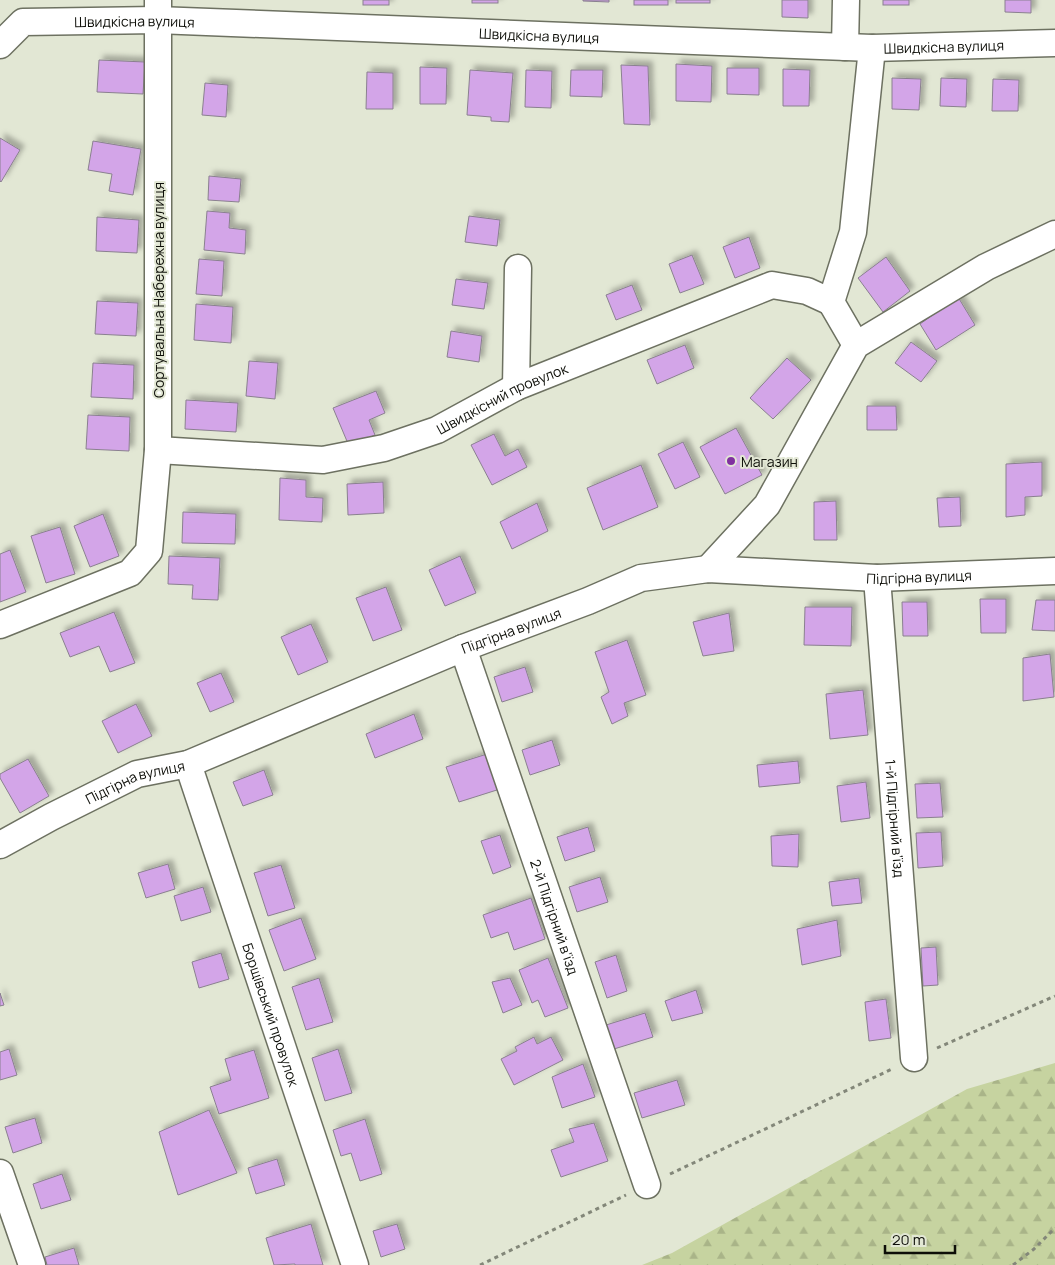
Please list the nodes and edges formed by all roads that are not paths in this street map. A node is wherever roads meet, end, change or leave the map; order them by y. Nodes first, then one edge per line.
1 (846, 0) edge
2 (158, 10) edge
3 (1055, 43) edge
4 (0, 45) edge
5 (845, 47) junction
6 (872, 48) junction
7 (1055, 234) edge
8 (518, 268) dead end
9 (831, 302) junction
10 (856, 345) junction
11 (516, 387) junction
12 (158, 450) junction
13 (708, 569) junction
14 (1055, 570) edge
15 (876, 578) junction
16 (0, 625) edge
17 (463, 648) junction
18 (188, 764) junction
19 (0, 845) edge
20 (914, 1058) road end
21 (0, 1173) edge
22 (648, 1185) road end
23 (32, 1265) edge
24 (355, 1265) edge

1 - 5 street
2 - 4 street, Швидкісна вулиця
2 - 5 street, Швидкісна вулиця
2 - 12 street, Сортувальна Набережна вулиця
3 - 6 street, Швидкісна вулиця
5 - 6 street, Швидкісна вулиця
6 - 9 street
7 - 10 street
8 - 11 street
9 - 10 street
9 - 11 street, Швидкісний провулок
10 - 13 street
11 - 12 street, Швидкісний провулок
12 - 16 street, Сортувальна Набережна вулиця
13 - 15 street, Підгірна вулиця
13 - 17 street, Підгірна вулиця
14 - 15 street, Підгірна вулиця
15 - 20 street, 1-й Підгірний в’їзд
17 - 18 street, Підгірна вулиця
17 - 22 street, 2-й Підгірний в’їзд
18 - 19 street, Підгірна вулиця
18 - 24 street, Борщівський провулок
21 - 23 street

